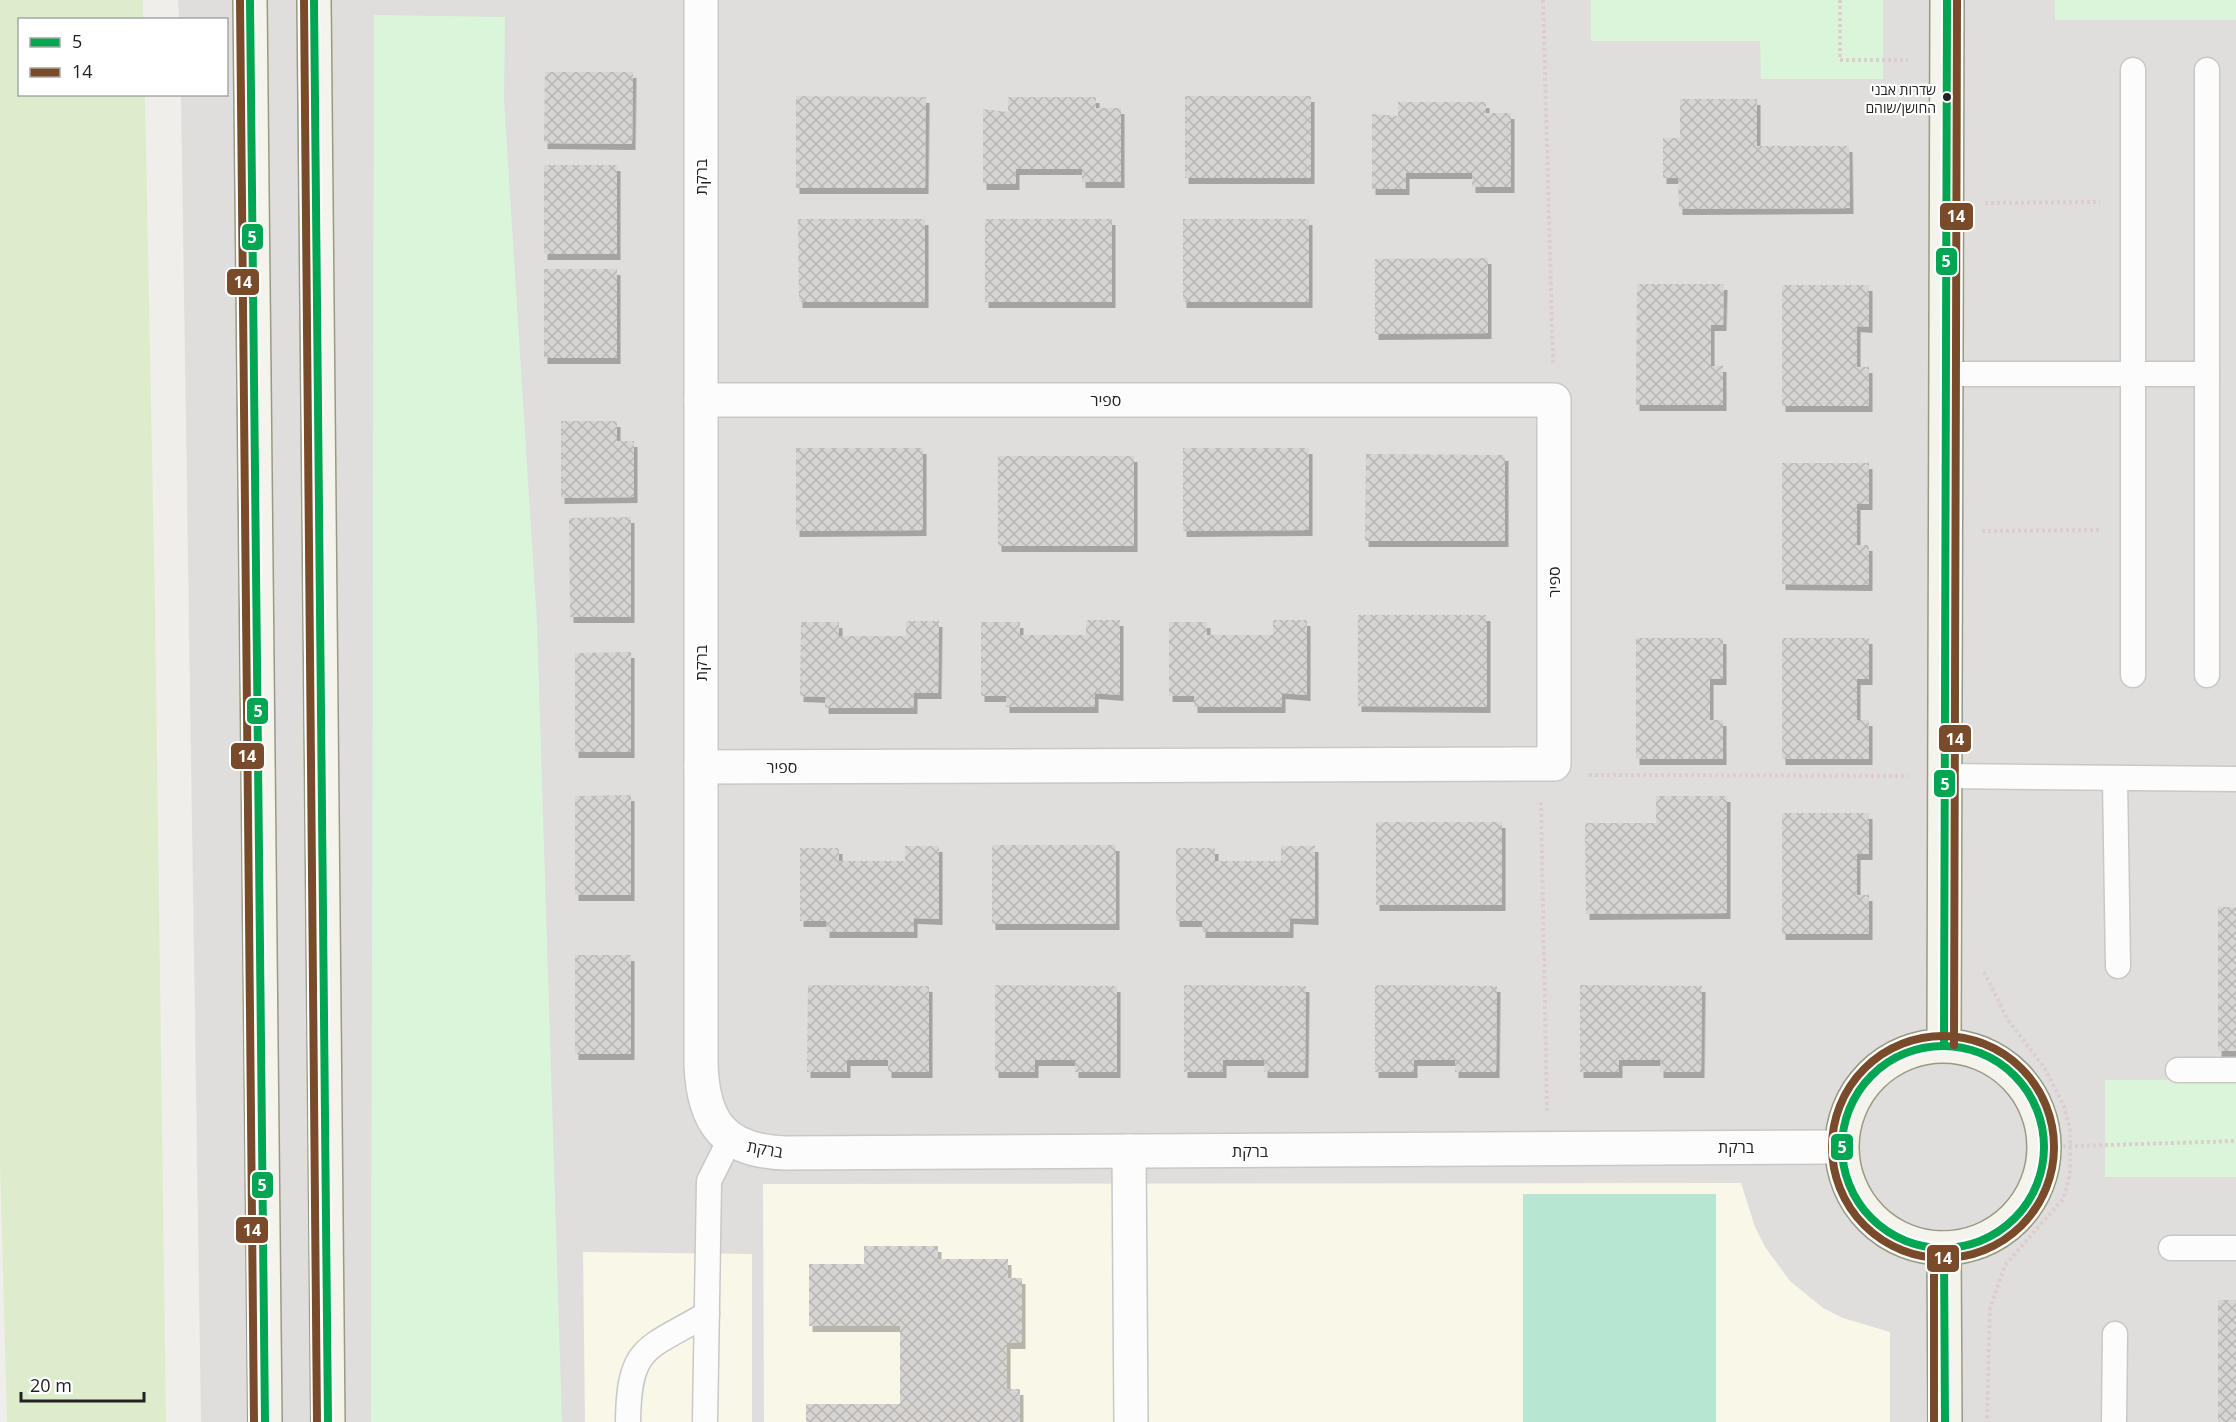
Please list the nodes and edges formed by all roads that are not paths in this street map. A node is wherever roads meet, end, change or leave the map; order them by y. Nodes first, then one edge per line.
1 (250, 0) edge
2 (315, 0) edge
3 (701, 0) edge
4 (1947, 0) edge
5 (2133, 70) dead end
6 (2207, 70) dead end
7 (1947, 374) junction
8 (2133, 374) junction
9 (2207, 374) junction
10 (701, 400) junction
11 (2133, 675) dead end
12 (2207, 675) dead end
13 (701, 767) junction
14 (1947, 776) junction
15 (2115, 779) junction
16 (2236, 779) edge
17 (2118, 966) dead end
18 (1944, 1045) junction
19 (2178, 1070) dead end
20 (2236, 1070) edge
21 (730, 1139) junction
22 (1841, 1147) junction
23 (1129, 1151) junction
24 (1944, 1248) junction
25 (2171, 1248) dead end
26 (2236, 1248) edge
27 (707, 1314) junction
28 (2115, 1334) dead end
29 (265, 1422) edge
30 (328, 1422) edge
31 (628, 1422) edge
32 (705, 1422) edge
33 (1131, 1422) edge
34 (1945, 1422) edge
35 (2114, 1422) edge

1 - 29 main road
2 - 30 main road
3 - 10 street, ברקת
4 - 7 main road
5 - 8 lane
6 - 9 lane
7 - 8 lane
7 - 14 main road
8 - 9 lane
8 - 11 lane
9 - 12 lane
10 - 13 street, ברקת
10 - 13 street, ספיר
13 - 21 street, ברקת
14 - 15 lane
14 - 18 main road
15 - 16 lane
15 - 17 lane
18 - 22 main road
18 - 24 main road
19 - 20 lane
21 - 23 street, ברקת
21 - 27 lane
22 - 23 street, ברקת
22 - 24 main road
23 - 33 street
24 - 34 main road
25 - 26 lane
27 - 31 lane
27 - 32 lane
28 - 35 lane

